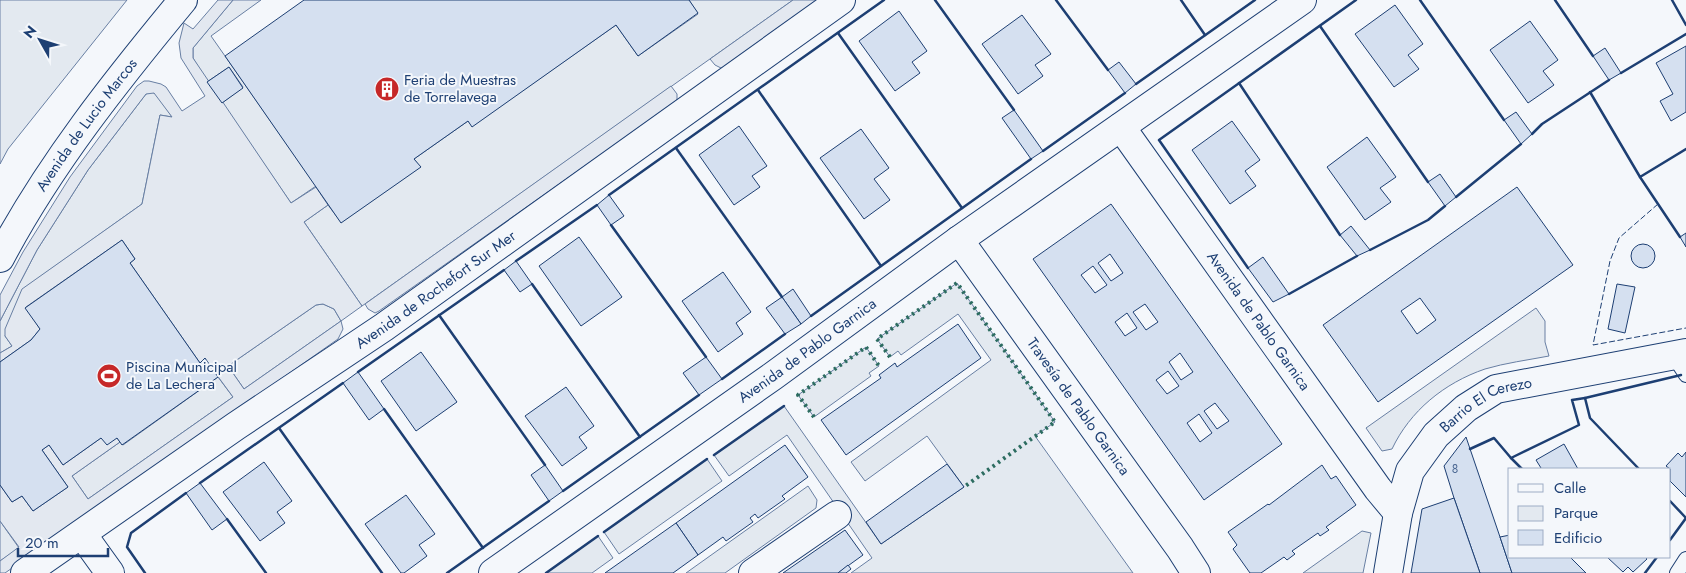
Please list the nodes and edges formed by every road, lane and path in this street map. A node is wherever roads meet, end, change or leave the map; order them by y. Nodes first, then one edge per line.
1 (183, 0) edge
2 (841, 0) edge
3 (1302, 0) edge
4 (1120, 127) junction
5 (959, 240) junction
6 (0, 258) edge
7 (1682, 361) edge
8 (1398, 513) junction
9 (837, 515) dead end
10 (82, 534) junction
11 (1686, 559) edge
12 (24, 573) edge
13 (110, 573) edge
14 (493, 573) edge
15 (753, 573) edge
16 (1196, 573) edge
17 (1388, 573) edge
18 (1677, 573) edge

1 - 6 street, Avenida de Lucio Marcos
2 - 10 street, Avenida de Rochefort Sur Mer
3 - 4 street, Avenida de Pablo Garnica
4 - 5 street, Avenida de Pablo Garnica
4 - 8 street, Avenida de Pablo Garnica
5 - 14 street, Avenida de Pablo Garnica
5 - 16 street, Travesía de Pablo Garnica
7 - 8 street, Barrio El Cerezo
8 - 17 street, Barrio El Cerezo
9 - 15 street
10 - 12 street, Avenida de Rochefort Sur Mer
10 - 13 street
11 - 18 lane

